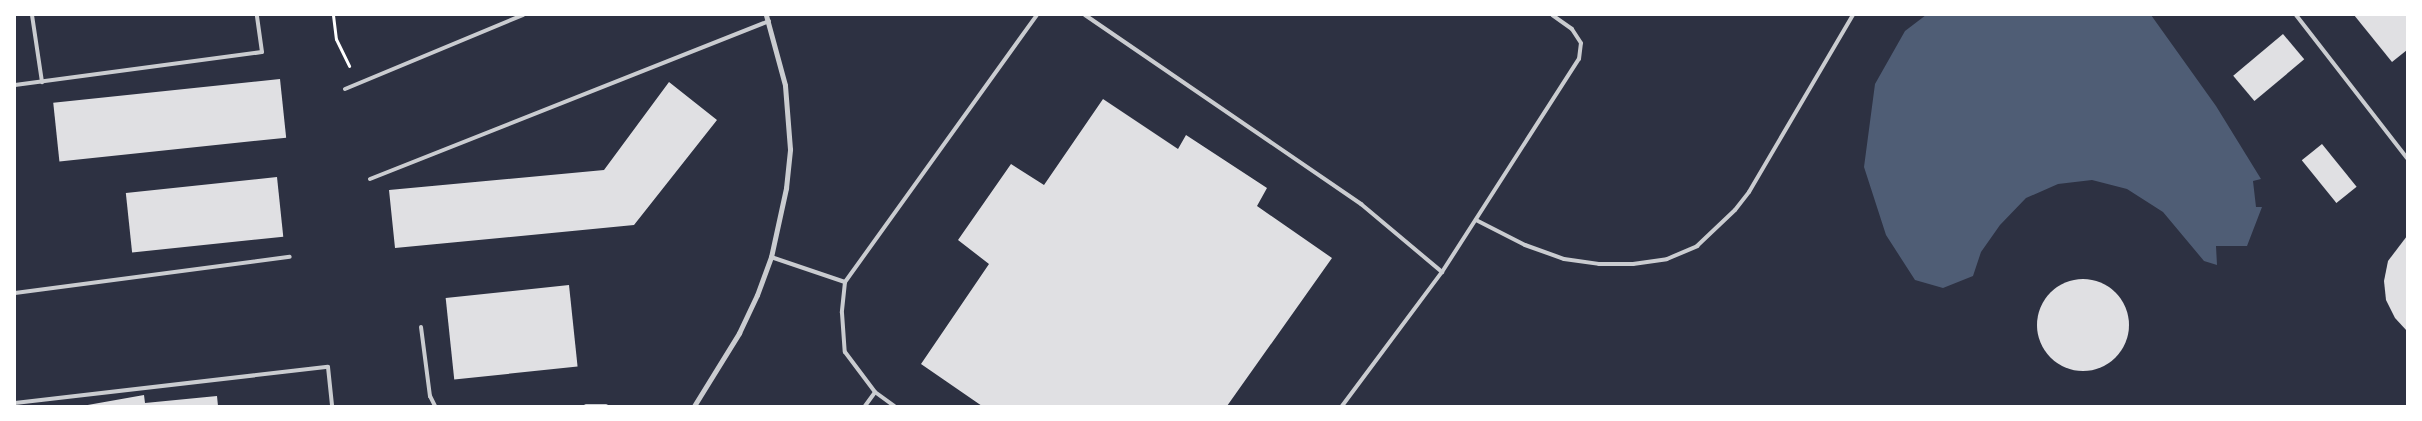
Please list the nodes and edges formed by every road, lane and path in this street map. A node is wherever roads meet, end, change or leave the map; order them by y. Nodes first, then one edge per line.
1 (32, 15) edge
2 (258, 15) edge
3 (333, 15) edge
4 (523, 15) edge
5 (766, 15) edge
6 (1036, 15) edge
7 (1085, 15) edge
8 (1552, 15) edge
9 (1853, 15) edge
10 (2296, 15) edge
11 (770, 21) junction
12 (42, 82) junction
13 (357, 84) junction
14 (15, 85) edge
15 (346, 89) dead end
16 (2407, 158) edge
17 (370, 179) dead end
18 (1476, 220) junction
19 (290, 257) dead end
20 (771, 257) junction
21 (1442, 272) junction
22 (845, 282) junction
23 (15, 293) edge
24 (421, 326) dead end
25 (875, 392) junction
26 (15, 403) edge
27 (332, 406) edge
28 (435, 406) edge
29 (586, 406) edge
30 (606, 406) edge
31 (694, 406) edge
32 (866, 406) edge
33 (894, 406) edge
34 (1342, 406) edge

1 - 12 lane
2 - 12 lane
3 - 13 path
4 - 13 lane
5 - 11 street
6 - 22 lane
7 - 21 lane
8 - 18 lane
9 - 18 lane
10 - 16 lane
11 - 17 lane
11 - 20 street
12 - 14 lane
13 - 15 lane
18 - 21 lane
19 - 23 lane
20 - 22 lane
20 - 31 street
21 - 34 lane
22 - 25 lane
24 - 28 lane
25 - 32 lane
25 - 33 lane
26 - 27 lane
29 - 30 lane

